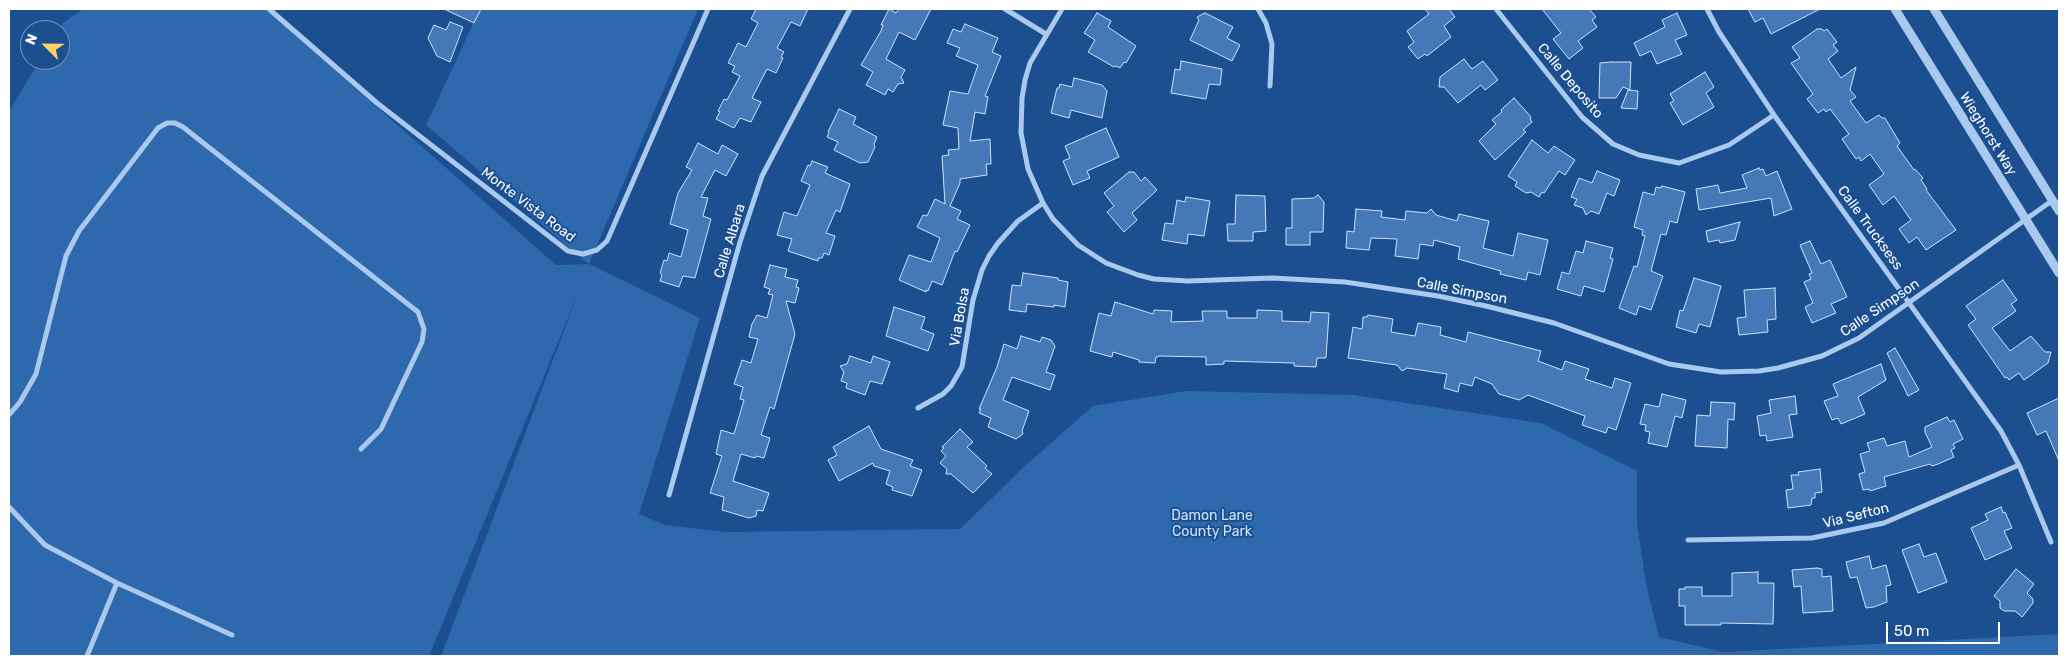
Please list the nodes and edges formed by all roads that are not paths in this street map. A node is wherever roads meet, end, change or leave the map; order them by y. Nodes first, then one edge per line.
1 (269, 9) edge
2 (708, 9) edge
3 (850, 9) edge
4 (1005, 9) edge
5 (1062, 9) edge
6 (1258, 9) edge
7 (1496, 9) edge
8 (1707, 9) edge
9 (1895, 9) edge
10 (1934, 9) edge
11 (1046, 34) junction
12 (1270, 86) dead end
13 (1774, 115) junction
14 (2053, 200) junction
15 (1043, 203) junction
16 (2059, 211) edge
17 (2025, 219) junction
18 (2059, 273) edge
19 (1910, 302) junction
20 (918, 408) dead end
21 (9, 415) edge
22 (361, 449) dead end
23 (2019, 465) junction
24 (669, 495) dead end
25 (9, 507) edge
26 (1688, 540) dead end
27 (2051, 542) dead end
28 (117, 583) junction
29 (232, 635) dead end
30 (87, 656) edge

1 - 2 street, Monte Vista Road
3 - 24 street, Calle Albara
4 - 11 street
5 - 11 street, Calle Simpson
6 - 12 street
7 - 13 street, Calle Deposito
8 - 13 street, Calle Trucksess
9 - 17 street, Wieghorst Way
10 - 14 street, Wieghorst Way
11 - 15 street, Calle Simpson
13 - 19 street, Calle Trucksess
14 - 16 street, Wieghorst Way
14 - 17 street, Calle Simpson
15 - 19 street, Calle Simpson
15 - 20 street, Via Bolsa
17 - 18 street, Wieghorst Way
17 - 19 street, Calle Simpson
19 - 23 street, Calle Trucksess
21 - 22 street
23 - 26 street, Via Sefton
23 - 27 street, Calle Trucksess
25 - 28 street
28 - 29 street
28 - 30 street

